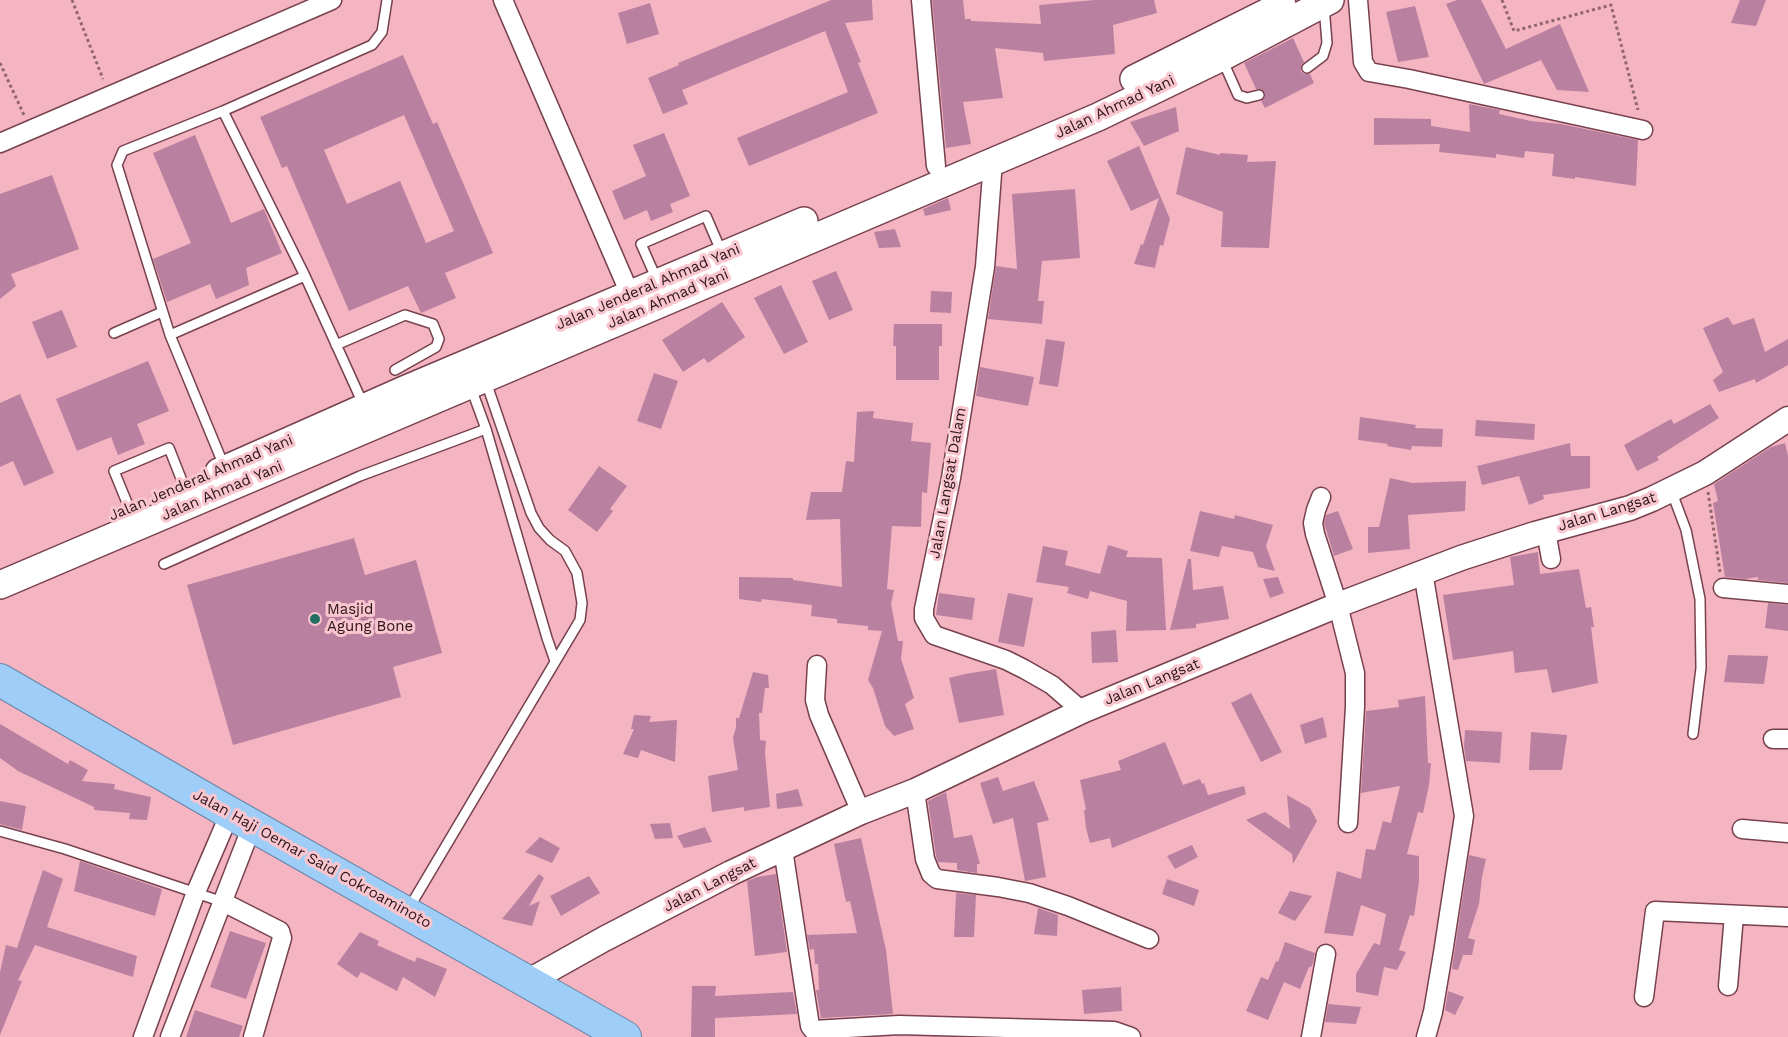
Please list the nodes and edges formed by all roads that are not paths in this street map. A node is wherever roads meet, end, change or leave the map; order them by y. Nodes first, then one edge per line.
1 (332, 0) edge
2 (387, 0) edge
3 (503, 0) edge
4 (921, 0) edge
5 (1292, 0) edge
6 (1358, 0) edge
7 (1327, 2) edge
8 (1222, 57) junction
9 (1307, 68) dead end
10 (1258, 95) dead end
11 (223, 111) junction
12 (1644, 130) road end
13 (0, 144) edge
14 (993, 161) junction
15 (936, 166) junction
16 (723, 255) junction
17 (305, 276) junction
18 (658, 282) junction
19 (630, 294) junction
20 (162, 312) junction
21 (114, 333) dead end
22 (170, 335) junction
23 (336, 345) junction
24 (477, 380) junction
25 (404, 390) junction
26 (369, 416) junction
27 (1788, 419) edge
28 (486, 429) junction
29 (229, 477) junction
30 (184, 486) junction
31 (1671, 490) junction
32 (1321, 497) dead end
33 (130, 510) junction
34 (1546, 531) junction
35 (1551, 559) dead end
36 (164, 564) dead end
37 (0, 565) edge
38 (1423, 572) junction
39 (0, 585) edge
40 (1723, 588) road end
41 (1788, 594) edge
42 (1338, 605) junction
43 (555, 661) junction
44 (817, 665) dead end
45 (0, 680) edge
46 (1082, 711) junction
47 (1694, 734) dead end
48 (915, 791) junction
49 (861, 812) junction
50 (241, 819) junction
51 (1348, 824) dead end
52 (1742, 828) dead end
53 (0, 831) edge
54 (1788, 833) edge
55 (783, 849) junction
56 (196, 892) junction
57 (223, 902) junction
58 (406, 912) junction
59 (1734, 915) junction
60 (1788, 917) edge
61 (1149, 939) dead end
62 (1326, 954) dead end
63 (529, 981) junction
64 (1728, 986) dead end
65 (1644, 997) dead end
66 (143, 1037) edge
67 (170, 1037) edge
68 (253, 1037) edge
69 (625, 1037) edge
70 (1131, 1037) edge
71 (1311, 1037) edge
72 (1426, 1037) edge

1 - 13 street
2 - 11 lane
3 - 19 street
4 - 15 street
5 - 15 main road, Jalan Jenderal Ahmad Yani
6 - 12 street
7 - 8 main road, Jalan Ahmad Yani
7 - 9 lane
8 - 10 lane
8 - 14 main road, Jalan Ahmad Yani
11 - 17 lane
11 - 20 lane
14 - 24 main road, Jalan Ahmad Yani
14 - 46 street, Jalan Langsat Dalam
15 - 16 main road, Jalan Jenderal Ahmad Yani
16 - 18 main road, Jalan Jenderal Ahmad Yani
16 - 18 lane
17 - 22 lane
17 - 23 lane
18 - 19 main road, Jalan Jenderal Ahmad Yani
19 - 25 main road, Jalan Jenderal Ahmad Yani
20 - 21 lane
20 - 22 lane
22 - 29 lane
23 - 25 lane
23 - 26 lane
24 - 25 main road, Jalan Ahmad Yani
24 - 28 lane
24 - 43 lane
25 - 26 main road, Jalan Ahmad Yani
26 - 29 main road, Jalan Ahmad Yani
27 - 31 street, Jalan Langsat
28 - 36 lane
28 - 43 lane
29 - 30 main road, Jalan Jenderal Ahmad Yani
29 - 39 main road, Jalan Ahmad Yani
30 - 33 main road, Jalan Jenderal Ahmad Yani
30 - 33 lane
31 - 34 street, Jalan Langsat
31 - 47 lane
32 - 42 street
33 - 37 main road, Jalan Jenderal Ahmad Yani
34 - 35 street
34 - 38 street, Jalan Langsat
38 - 42 street, Jalan Langsat
38 - 72 street
40 - 41 street
42 - 46 street, Jalan Langsat
42 - 51 street
43 - 58 lane
44 - 49 street
45 - 50 highway, Jalan Haji Oemar Said Cokroaminoto
46 - 48 street, Jalan Langsat
48 - 49 street, Jalan Langsat
48 - 61 street
49 - 55 street, Jalan Langsat
50 - 56 street
50 - 57 street
50 - 58 highway, Jalan Haji Oemar Said Cokroaminoto
52 - 54 street
53 - 56 lane
55 - 63 street, Jalan Langsat
55 - 70 street
56 - 57 lane
56 - 66 street
57 - 67 street
57 - 68 street
58 - 63 highway, Jalan Haji Oemar Said Cokroaminoto
59 - 60 street
59 - 64 street
59 - 65 street
62 - 71 street
63 - 69 highway, Jalan Haji Oemar Said Cokroaminoto

